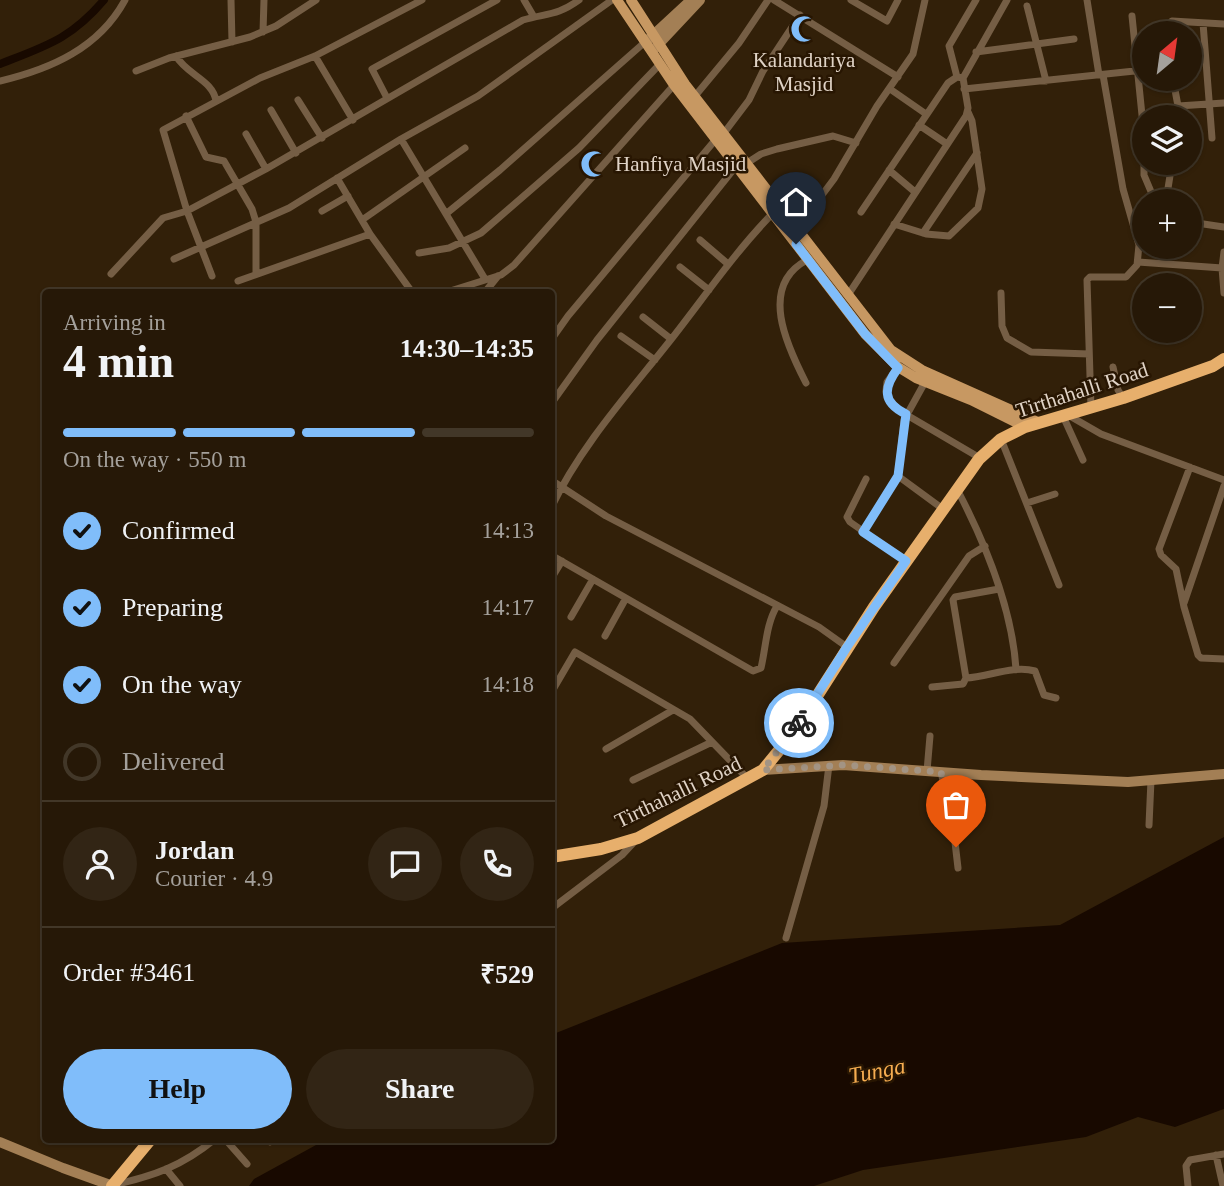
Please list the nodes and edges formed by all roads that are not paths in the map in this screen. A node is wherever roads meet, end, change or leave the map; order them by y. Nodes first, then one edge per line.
1 (125, 0) edge
2 (231, 0) edge
3 (264, 0) edge
4 (316, 0) edge
5 (422, 0) edge
6 (497, 0) edge
7 (524, 0) edge
8 (579, 0) edge
9 (615, 0) edge
10 (631, 0) edge
11 (691, 0) edge
12 (700, 0) edge
13 (768, 0) edge
14 (774, 0) edge
15 (852, 0) edge
16 (898, 0) edge
17 (925, 0) edge
18 (976, 0) edge
19 (1007, 0) edge
20 (1087, 0) edge
21 (1027, 6) dead end
22 (800, 15) junction
23 (1132, 16) dead end
24 (534, 17) junction
25 (1133, 21) edge
26 (1203, 23) joint
27 (1224, 24) edge
28 (263, 32) junction
29 (1074, 39) dead end
30 (232, 42) junction
31 (652, 43) junction
32 (1038, 44) junction
33 (976, 52) junction
34 (176, 56) junction
35 (315, 56) junction
36 (660, 64) junction
37 (136, 71) dead end
38 (1132, 71) edge
39 (1101, 75) junction
40 (898, 77) junction
41 (960, 77) junction
42 (0, 81) edge
43 (1046, 81) junction
44 (674, 85) junction
45 (890, 89) junction
46 (964, 89) junction
47 (1143, 91) edge
48 (695, 96) junction
49 (387, 98) junction
50 (298, 100) dead end
51 (216, 101) junction
52 (1224, 103) edge
53 (1210, 104) junction
54 (1200, 105) edge
55 (271, 110) dead end
56 (968, 112) junction
57 (926, 114) junction
58 (186, 116) junction
59 (354, 120) junction
60 (919, 125) junction
61 (246, 134) dead end
62 (720, 136) junction
63 (322, 138) junction
64 (1212, 138) dead end
65 (401, 139) junction
66 (856, 143) junction
67 (947, 144) junction
68 (465, 148) dead end
69 (977, 152) junction
70 (296, 153) junction
71 (742, 164) junction
72 (266, 169) junction
73 (889, 170) junction
74 (424, 177) junction
75 (337, 178) junction
76 (236, 185) junction
77 (1150, 189) edge
78 (915, 192) junction
79 (348, 196) junction
80 (187, 211) junction
81 (322, 211) dead end
82 (861, 212) dead end
83 (447, 213) junction
84 (773, 214) junction
85 (1132, 217) edge
86 (362, 220) junction
87 (256, 222) junction
88 (894, 224) junction
89 (1202, 224) edge
90 (797, 227) junction
91 (1224, 227) edge
92 (923, 233) junction
93 (370, 234) junction
94 (700, 240) dead end
95 (464, 242) junction
96 (201, 248) junction
97 (419, 253) dead end
98 (1224, 253) edge
99 (174, 259) dead end
100 (1138, 259) edge
101 (807, 260) junction
102 (1138, 262) junction
103 (728, 264) junction
104 (680, 267) dead end
105 (1222, 268) junction
106 (256, 273) junction
107 (111, 274) dead end
108 (499, 275) junction
109 (212, 276) dead end
110 (485, 279) junction
111 (238, 281) dead end
112 (410, 289) edge
113 (456, 289) edge
114 (487, 289) edge
115 (709, 290) junction
116 (1000, 293) dead end
117 (1224, 293) edge
118 (848, 295) junction
119 (643, 317) dead end
120 (555, 334) edge
121 (621, 336) dead end
122 (671, 339) junction
123 (1089, 354) junction
124 (655, 360) junction
125 (1220, 364) edge
126 (1113, 367) dead end
127 (898, 368) junction
128 (925, 382) junction
129 (806, 383) dead end
130 (1123, 398) junction
131 (555, 399) edge
132 (1091, 408) junction
133 (906, 414) junction
134 (1065, 416) junction
135 (1038, 422) junction
136 (1025, 427) junction
137 (1001, 439) junction
138 (980, 458) junction
139 (1083, 460) dead end
140 (1190, 467) junction
141 (898, 476) junction
142 (866, 479) dead end
143 (1224, 480) edge
144 (555, 483) edge
145 (1224, 486) edge
146 (561, 487) junction
147 (958, 491) junction
148 (1055, 494) dead end
149 (555, 500) edge
150 (1027, 503) junction
151 (943, 509) junction
152 (863, 532) junction
153 (985, 546) junction
154 (555, 557) edge
155 (562, 561) junction
156 (906, 561) junction
157 (555, 572) edge
158 (593, 579) junction
159 (1059, 585) dead end
160 (999, 589) junction
161 (626, 598) junction
162 (1184, 604) junction
163 (776, 606) junction
164 (571, 617) dead end
165 (605, 636) dead end
166 (847, 647) junction
167 (1224, 659) edge
168 (894, 663) dead end
169 (1016, 669) junction
170 (966, 678) junction
171 (555, 686) edge
172 (932, 687) dead end
173 (1056, 698) dead end
174 (673, 710) junction
175 (930, 736) dead end
176 (712, 742) junction
177 (606, 748) dead end
178 (829, 765) junction
179 (763, 770) junction
180 (927, 771) junction
181 (941, 772) junction
182 (1224, 774) edge
183 (748, 779) junction
184 (633, 780) dead end
185 (1151, 780) junction
186 (1149, 825) dead end
187 (638, 838) junction
188 (555, 856) edge
189 (958, 868) dead end
190 (555, 906) edge
191 (786, 938) dead end
192 (0, 1142) edge
193 (148, 1143) edge
194 (210, 1143) edge
195 (229, 1143) edge
196 (1220, 1155) edge
197 (247, 1164) dead end
198 (166, 1169) junction
199 (113, 1186) edge
200 (180, 1186) edge
201 (1188, 1186) edge
202 (1223, 1186) edge

1 - 42 street
2 - 30 street
3 - 28 street
4 - 28 street
5 - 35 street
6 - 49 street
7 - 24 street
8 - 24 street
9 - 31 main road
9 - 65 street
10 - 31 main road
11 - 31 street
12 - 31 street
13 - 48 street
14 - 22 street
15 - 16 street
17 - 40 street
18 - 41 street
19 - 33 street
20 - 39 street
21 - 32 street
22 - 40 street
22 - 62 street
23 - 25 street
24 - 49 street
26 - 27 street
26 - 53 street
28 - 30 street
29 - 32 street
30 - 34 street
31 - 36 main road
31 - 48 main road
31 - 83 street
32 - 33 street
32 - 43 street
33 - 41 street
34 - 37 street
34 - 51 street
35 - 51 street
35 - 59 street
36 - 44 main road
36 - 95 street
38 - 39 street
39 - 43 street
39 - 85 street
40 - 45 street
41 - 46 street
41 - 57 street
43 - 46 street
44 - 62 main road
44 - 108 street
45 - 57 street
45 - 66 street
46 - 56 street
47 - 77 street
48 - 62 main road
49 - 59 street
50 - 63 street
51 - 58 street
52 - 53 street
53 - 54 street
53 - 64 street
55 - 70 street
56 - 67 street
56 - 69 street
57 - 60 street
58 - 76 street
58 - 80 street
59 - 63 street
60 - 67 street
60 - 73 street
61 - 72 street
62 - 71 main road
62 - 120 street
63 - 70 street
65 - 74 street
65 - 75 street
66 - 71 street
66 - 90 street
67 - 78 street
68 - 74 street
69 - 92 street
69 - 92 street
70 - 72 street
71 - 84 main road
71 - 90 main road
71 - 131 street
72 - 76 street
73 - 78 street
73 - 82 street
74 - 83 street
74 - 86 street
75 - 79 street
75 - 87 street
76 - 80 street
76 - 87 street
78 - 88 street
79 - 81 street
79 - 86 street
80 - 96 street
80 - 107 street
83 - 95 street
84 - 101 main road
84 - 103 street
86 - 93 street
87 - 96 street
87 - 106 street
88 - 92 street
88 - 118 street
89 - 91 street
90 - 118 main road
93 - 106 street
93 - 112 street
94 - 103 street
95 - 97 street
95 - 110 street
96 - 99 street
96 - 109 street
98 - 105 street
100 - 102 street
101 - 127 main road
101 - 129 street
102 - 105 street
102 - 123 street
103 - 115 street
104 - 115 street
105 - 117 street
106 - 111 street
108 - 110 street
108 - 114 street
110 - 113 street
115 - 122 street
116 - 123 street
118 - 135 main road
119 - 122 street
121 - 124 street
122 - 124 street
123 - 132 street
124 - 146 street
125 - 130 highway, Tirthahalli Road
126 - 130 street
127 - 128 main road
127 - 133 street
128 - 133 street
128 - 136 main road
130 - 132 highway, Tirthahalli Road
132 - 134 highway, Tirthahalli Road
133 - 138 street
133 - 141 street
134 - 135 highway, Tirthahalli Road
134 - 139 street
134 - 140 street
135 - 136 highway, Tirthahalli Road
136 - 137 highway, Tirthahalli Road
137 - 138 highway, Tirthahalli Road
137 - 150 street
138 - 147 highway, Tirthahalli Road
140 - 143 street
140 - 162 street
141 - 151 street
141 - 152 street
142 - 152 street
144 - 146 street
145 - 162 street
146 - 149 street
146 - 163 street
147 - 151 highway, Tirthahalli Road
147 - 153 street
148 - 150 street
150 - 159 street
151 - 156 highway, Tirthahalli Road
152 - 156 street
153 - 160 street
153 - 168 street
154 - 155 street
155 - 157 street
155 - 158 street
156 - 166 highway, Tirthahalli Road
158 - 161 street
158 - 164 street
160 - 169 street
160 - 170 street
161 - 163 street
161 - 165 street
162 - 167 street
163 - 166 street
166 - 179 highway, Tirthahalli Road
169 - 170 street
169 - 173 street
170 - 172 street
171 - 174 street
174 - 176 street
174 - 177 street
175 - 180 street
176 - 183 street
176 - 184 street
178 - 179 street
178 - 180 street
178 - 191 street
179 - 183 highway, Tirthahalli Road
180 - 181 street
181 - 185 street
181 - 189 street
182 - 185 street
183 - 187 highway, Tirthahalli Road
185 - 186 street
187 - 188 highway, Tirthahalli Road
187 - 190 street
192 - 199 street
193 - 199 highway
194 - 198 street
195 - 197 street
196 - 201 street
196 - 202 street
198 - 199 street
198 - 200 street

